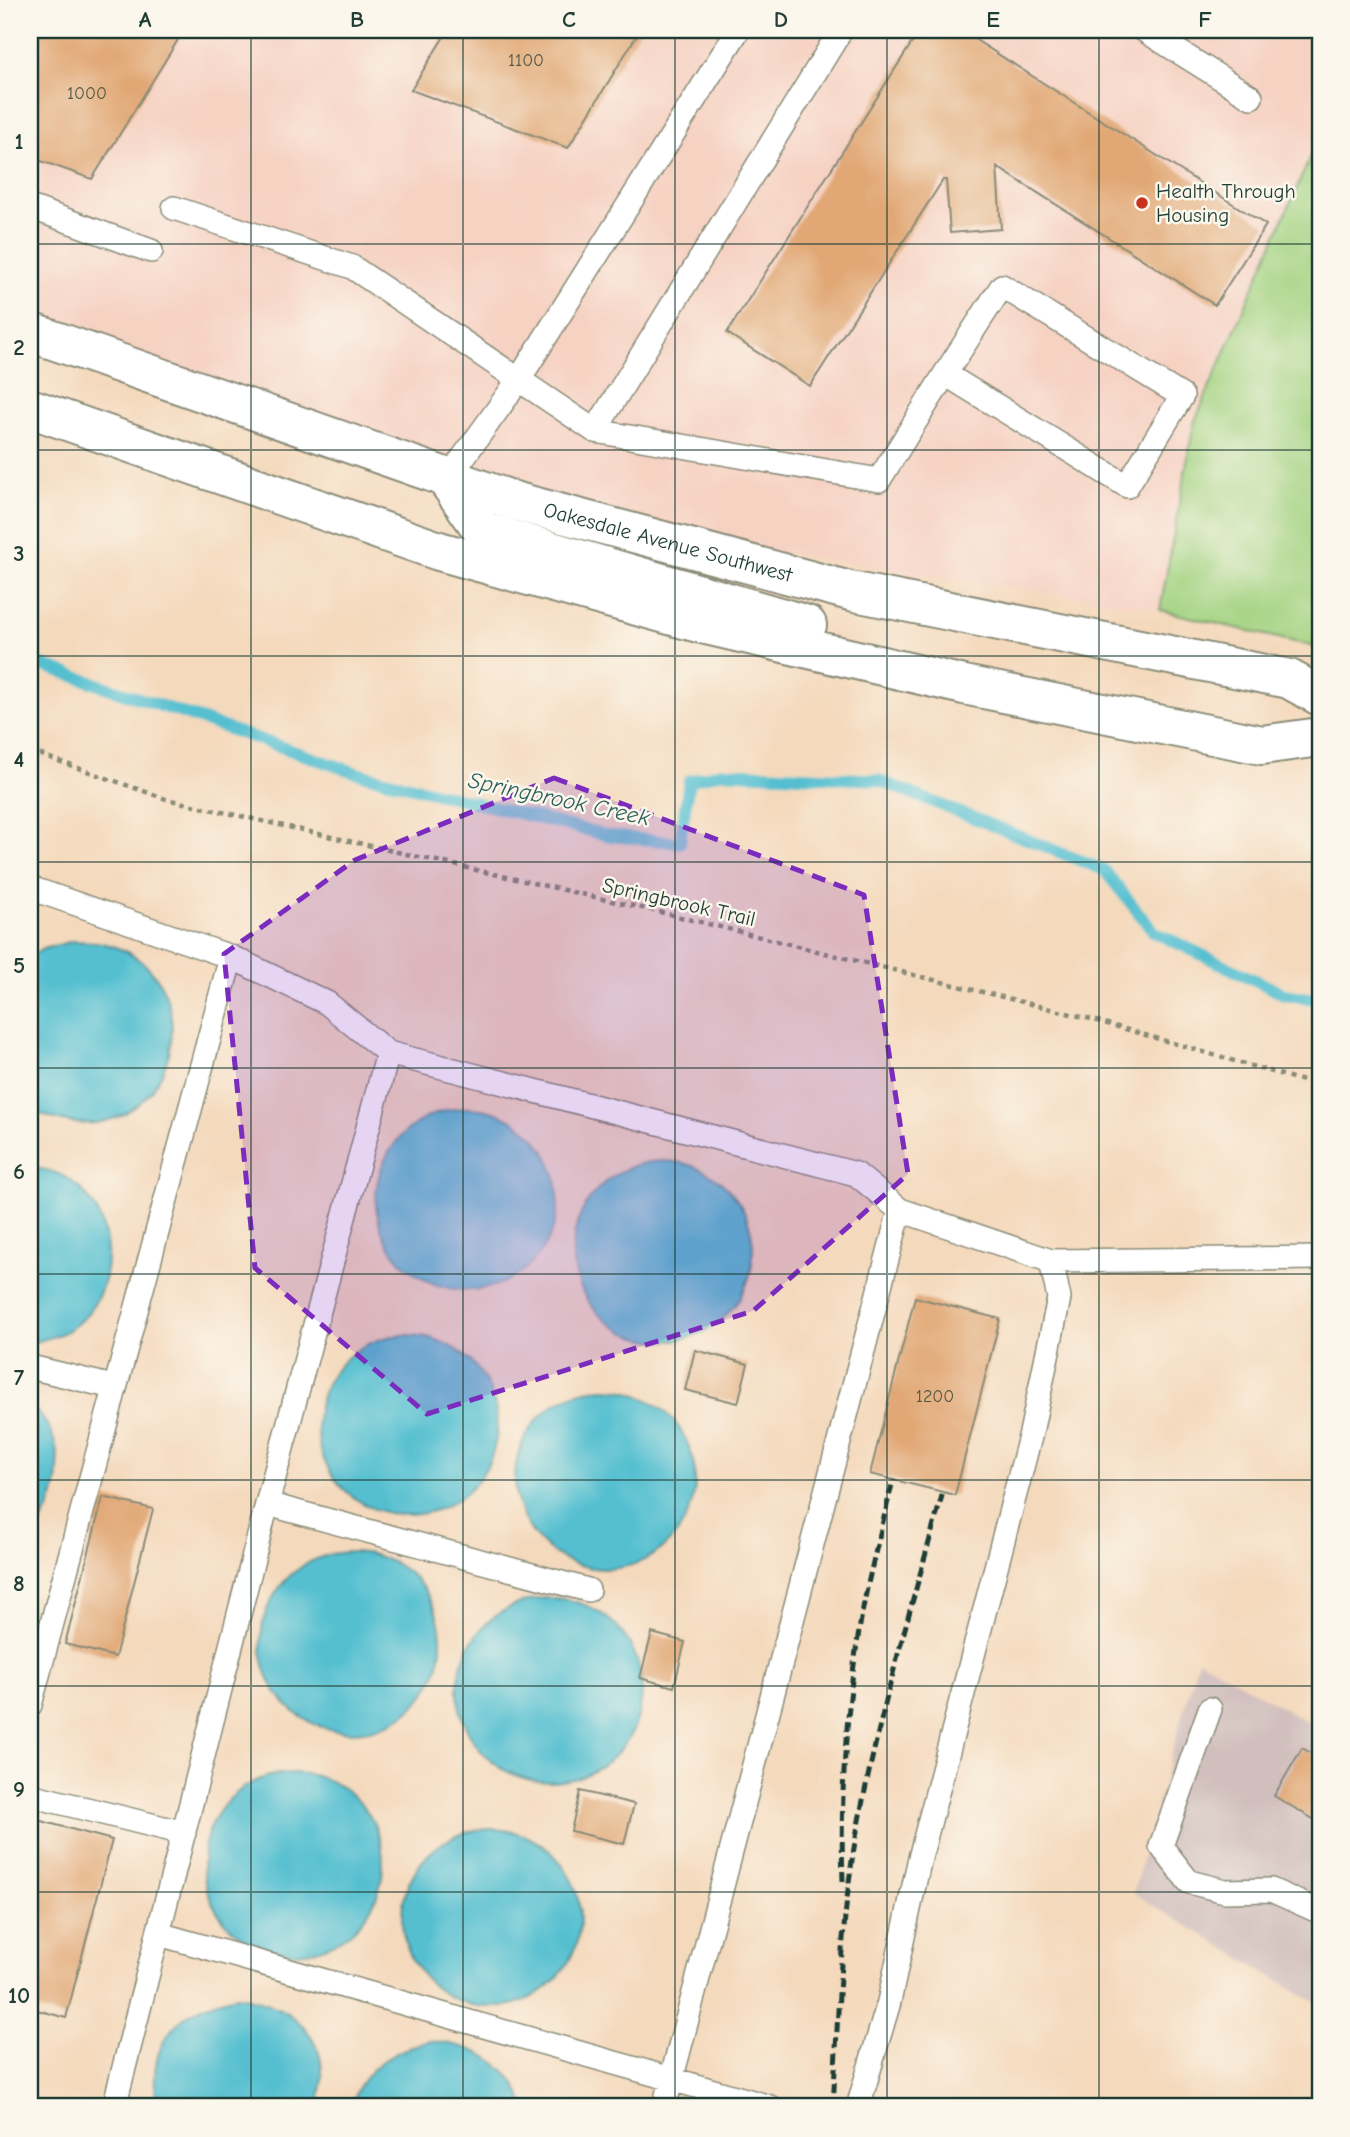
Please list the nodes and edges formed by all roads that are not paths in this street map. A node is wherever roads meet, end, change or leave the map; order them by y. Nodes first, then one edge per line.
1 (738, 30) edge
2 (841, 30) edge
3 (1144, 30) edge
4 (1251, 97) dead end
5 (30, 207) edge
6 (174, 208) dead end
7 (151, 251) dead end
8 (30, 332) edge
9 (945, 374) junction
10 (518, 381) junction
11 (30, 408) edge
12 (595, 431) junction
13 (447, 480) junction
14 (886, 667) junction
15 (1320, 696) edge
16 (1320, 737) edge
17 (30, 888) edge
18 (232, 957) junction
19 (388, 1053) junction
20 (900, 1210) junction
21 (1320, 1258) edge
22 (1052, 1261) junction
23 (30, 1367) edge
24 (113, 1387) junction
25 (267, 1504) junction
26 (588, 1590) dead end
27 (30, 1705) edge
28 (1210, 1709) dead end
29 (30, 1795) edge
30 (184, 1833) junction
31 (1320, 1912) edge
32 (159, 1934) junction
33 (672, 2078) junction
34 (114, 2107) edge
35 (664, 2107) edge
36 (770, 2107) edge
37 (858, 2107) edge

1 - 10 lane
2 - 12 lane
3 - 4 lane
5 - 7 lane
6 - 10 lane
8 - 13 street, Oakesdale Avenue Southwest
9 - 9 lane
9 - 12 lane
10 - 12 lane
10 - 13 lane
11 - 14 street
13 - 14 street
13 - 15 street, Oakesdale Avenue Southwest
14 - 16 street
17 - 18 lane
18 - 19 lane
18 - 24 lane
19 - 20 lane
19 - 25 lane
20 - 22 lane
20 - 33 lane
21 - 22 lane
22 - 37 lane
23 - 24 lane
24 - 27 lane
25 - 26 lane
25 - 30 lane
28 - 31 lane
29 - 30 lane
30 - 32 lane
32 - 33 lane
32 - 34 lane
33 - 35 lane
33 - 36 lane

